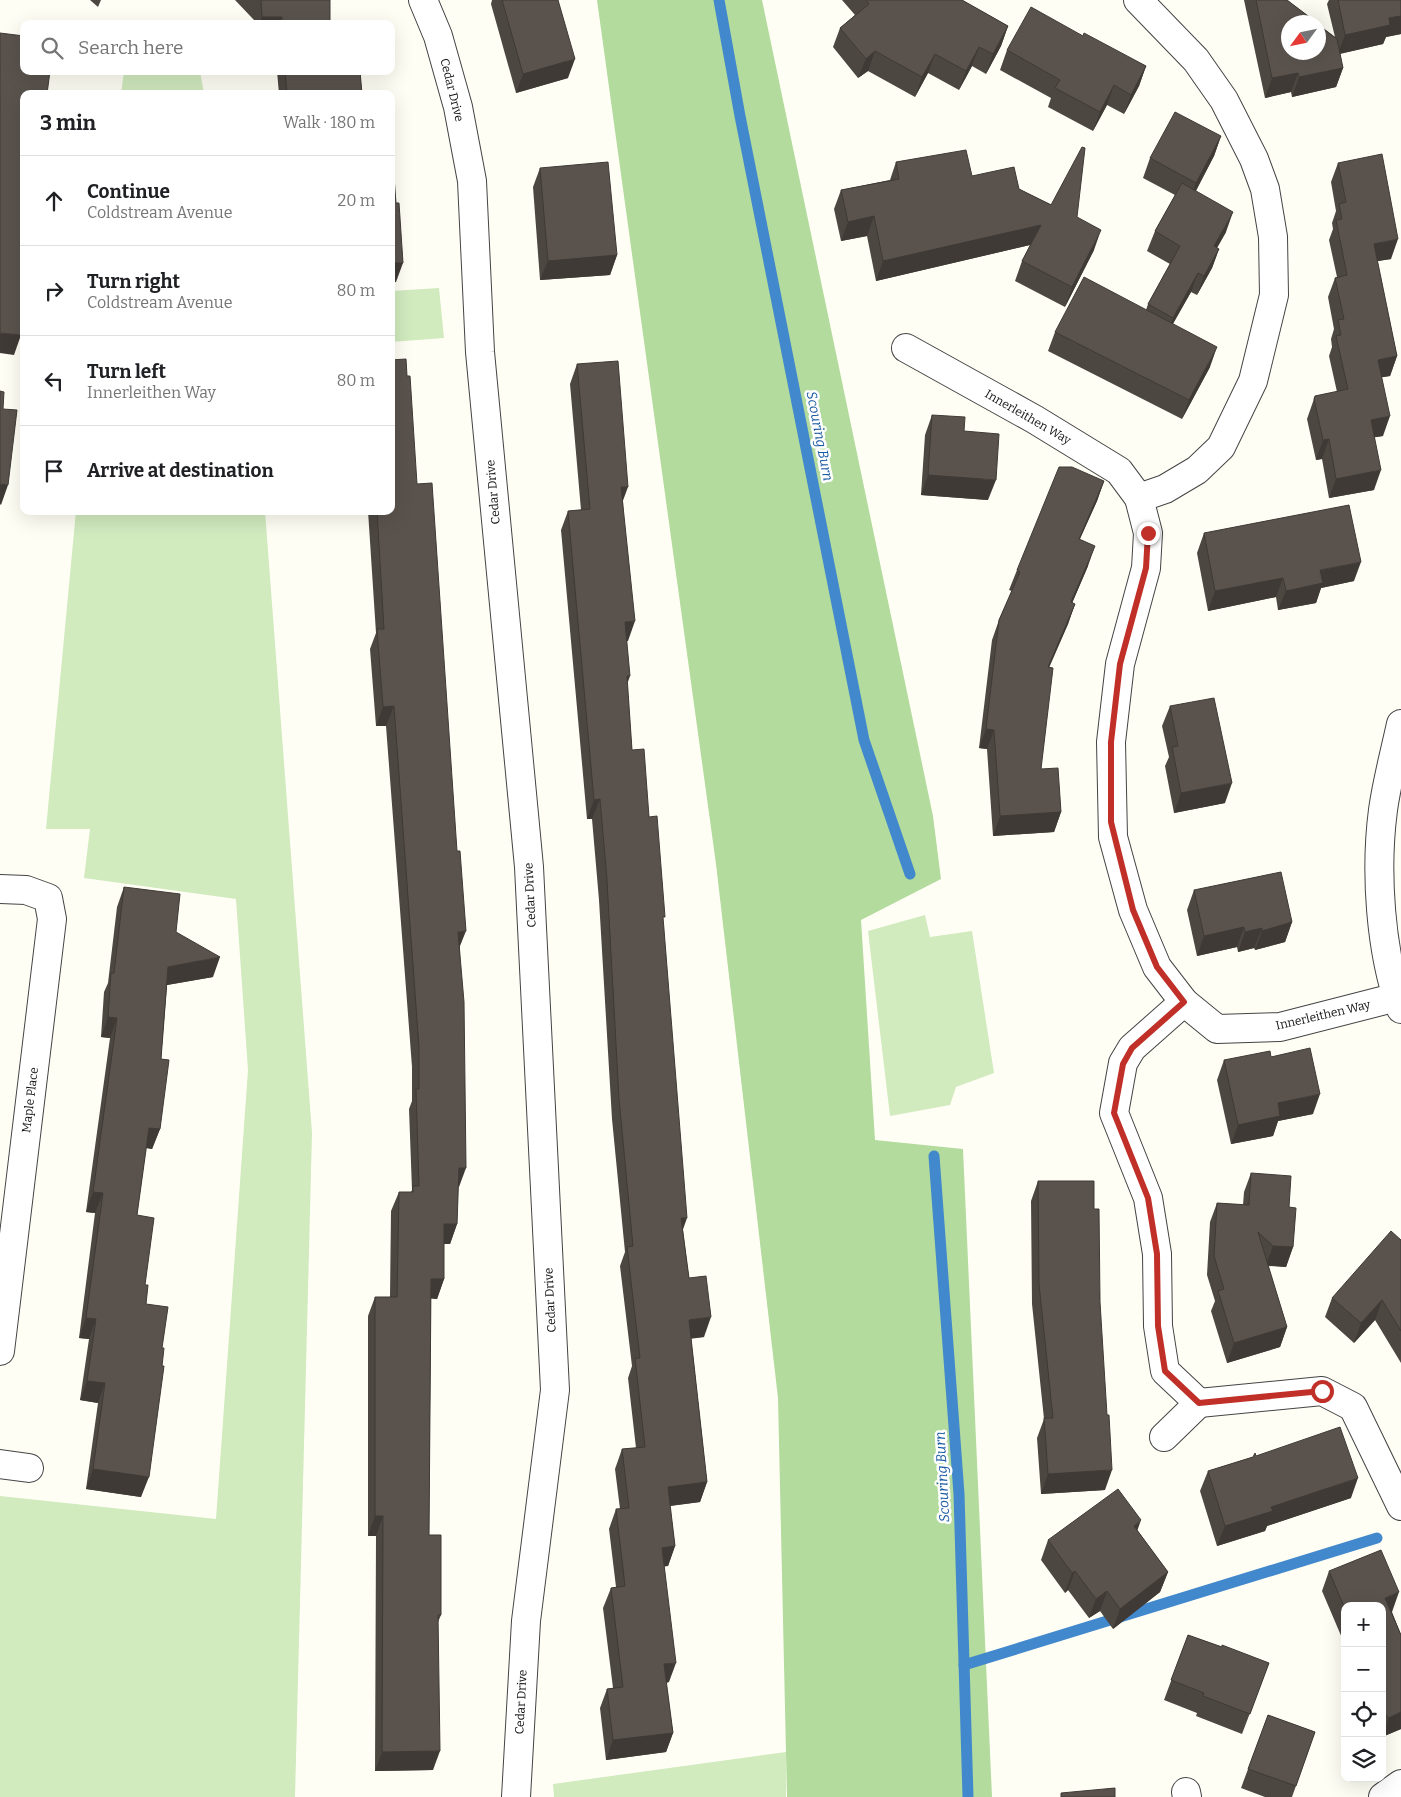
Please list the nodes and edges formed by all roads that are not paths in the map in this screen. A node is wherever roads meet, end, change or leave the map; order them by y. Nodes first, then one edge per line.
1 (423, 0) edge
2 (1138, 0) edge
3 (906, 348) dead end
4 (1139, 498) junction
5 (1401, 724) edge
6 (0, 889) edge
7 (1184, 1002) junction
8 (1399, 1003) edge
9 (0, 1351) edge
10 (1199, 1403) junction
11 (1164, 1437) dead end
12 (0, 1464) edge
13 (29, 1468) dead end
14 (1401, 1506) edge
15 (1401, 1784) edge
16 (516, 1797) edge
17 (1383, 1797) edge

1 - 16 street, Cedar Drive
2 - 4 street
3 - 4 street, Innerleithen Way
4 - 7 street, Innerleithen Way
5 - 8 street
6 - 9 street, Maple Place
7 - 8 street, Innerleithen Way
7 - 10 street
10 - 11 street
10 - 14 street
12 - 13 street
15 - 17 street

